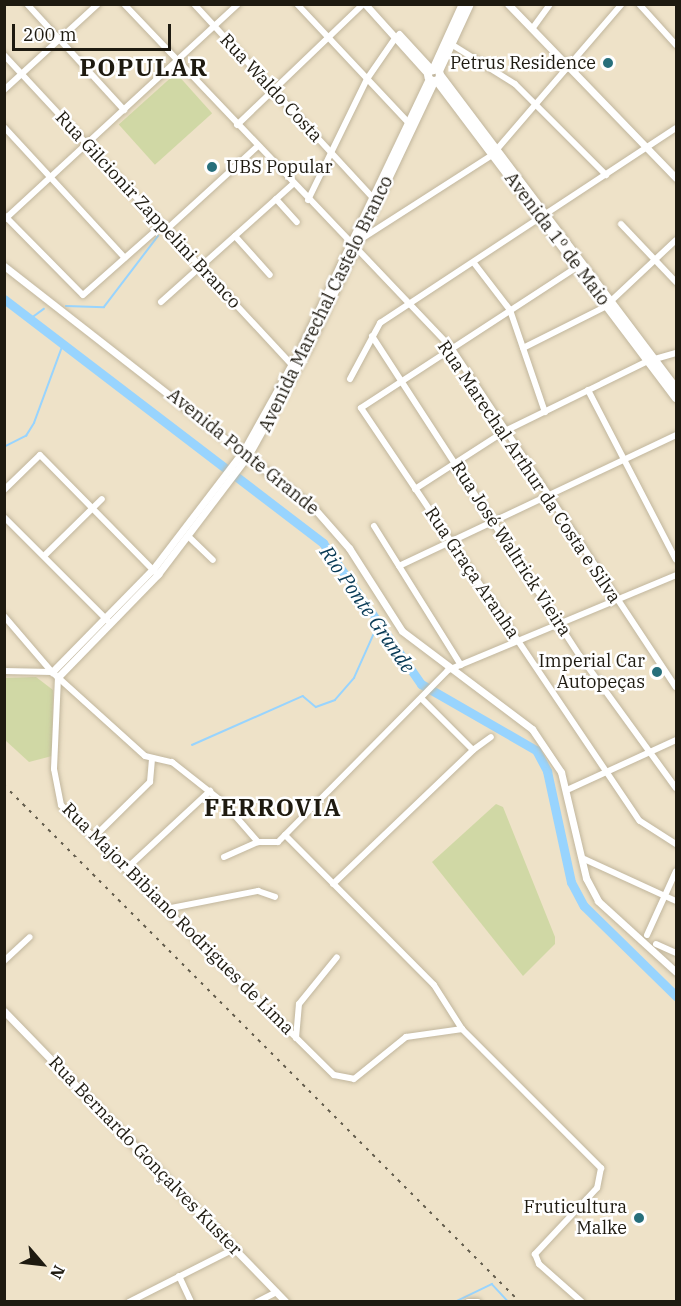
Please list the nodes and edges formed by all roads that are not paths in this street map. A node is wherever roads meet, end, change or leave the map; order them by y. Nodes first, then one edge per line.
1 (27, 4) edge
2 (98, 4) edge
3 (124, 4) edge
4 (194, 4) edge
5 (238, 4) edge
6 (297, 4) edge
7 (364, 4) edge
8 (372, 4) edge
9 (463, 4) edge
10 (470, 4) edge
11 (508, 4) edge
12 (550, 4) edge
13 (622, 4) edge
14 (639, 4) edge
15 (214, 26) junction
16 (532, 29) junction
17 (396, 37) junction
18 (328, 38) junction
19 (60, 40) junction
20 (451, 44) junction
21 (676, 45) edge
22 (4, 55) edge
23 (177, 61) junction
24 (568, 67) junction
25 (22, 74) junction
26 (434, 75) junction
27 (367, 79) junction
28 (4, 90) edge
29 (273, 90) junction
30 (536, 104) junction
31 (124, 110) junction
32 (408, 122) junction
33 (237, 124) junction
34 (4, 127) edge
35 (676, 128) edge
36 (87, 144) junction
37 (258, 146) junction
38 (647, 148) junction
39 (494, 152) junction
40 (333, 154) junction
41 (606, 175) junction
42 (51, 178) junction
43 (676, 178) edge
44 (293, 184) junction
45 (372, 197) junction
46 (276, 199) junction
47 (308, 200) junction
48 (543, 217) junction
49 (5, 218) edge
50 (297, 222) dead end
51 (621, 224) dead end
52 (164, 227) junction
53 (234, 236) junction
54 (676, 240) edge
55 (354, 245) junction
56 (125, 258) junction
57 (656, 260) junction
58 (474, 263) junction
59 (4, 266) edge
60 (201, 267) junction
61 (577, 267) junction
62 (270, 275) dead end
63 (676, 282) edge
64 (161, 302) dead end
65 (408, 304) junction
66 (609, 304) junction
67 (510, 310) junction
68 (372, 336) junction
69 (523, 348) junction
70 (452, 349) junction
71 (676, 353) edge
72 (651, 360) junction
73 (294, 368) junction
74 (351, 379) dead end
75 (402, 382) junction
76 (676, 388) edge
77 (588, 390) junction
78 (676, 398) edge
79 (545, 412) junction
80 (505, 432) junction
81 (676, 435) edge
82 (247, 452) junction
83 (624, 459) junction
84 (455, 463) junction
85 (227, 481) junction
86 (415, 489) junction
87 (4, 490) edge
88 (546, 495) junction
89 (102, 499) dead end
90 (93, 508) junction
91 (4, 517) edge
92 (493, 520) junction
93 (374, 526) dead end
94 (189, 537) junction
95 (451, 541) junction
96 (44, 556) junction
97 (213, 560) dead end
98 (676, 560) edge
99 (399, 566) junction
100 (155, 572) junction
101 (676, 575) edge
102 (615, 601) junction
103 (4, 616) edge
104 (108, 621) junction
105 (561, 623) junction
106 (518, 641) junction
107 (461, 665) junction
108 (448, 670) junction
109 (5, 671) edge
110 (55, 674) junction
111 (676, 687) edge
112 (422, 699) junction
113 (491, 737) dead end
114 (676, 740) edge
115 (473, 750) junction
116 (650, 752) junction
117 (152, 758) junction
118 (606, 772) junction
119 (676, 788) edge
120 (567, 790) junction
121 (210, 791) junction
122 (285, 835) junction
123 (93, 838) junction
124 (258, 842) junction
125 (676, 844) edge
126 (224, 857) dead end
127 (582, 858) junction
128 (126, 869) junction
129 (676, 871) edge
130 (333, 884) junction
131 (665, 896) junction
132 (275, 897) dead end
133 (676, 901) edge
134 (166, 909) junction
135 (647, 935) dead end
136 (30, 937) dead end
137 (656, 944) dead end
138 (676, 953) edge
139 (337, 957) dead end
140 (4, 961) edge
141 (676, 972) edge
142 (4, 1011) edge
143 (462, 1029) junction
144 (296, 1038) junction
145 (234, 1249) junction
146 (179, 1276) junction
147 (277, 1292) junction
148 (477, 1301) edge
149 (129, 1302) edge
150 (191, 1302) edge
151 (257, 1302) edge
152 (286, 1302) edge
153 (468, 1302) edge
154 (582, 1302) edge

1 - 19 street
2 - 19 street
3 - 23 street, Rua Marechal Arthur da Costa e Silva
4 - 15 street, Rua Waldo Costa
5 - 15 street
6 - 18 street
7 - 17 street
7 - 18 street
8 - 26 street, Avenida 1º de Maio
9 - 26 main road, Avenida Marechal Castelo Branco
10 - 20 main road, Avenida Marechal Castelo Branco
11 - 16 street
12 - 16 street
13 - 24 street
14 - 21 street
15 - 23 street
15 - 29 street, Rua Waldo Costa
16 - 24 street
17 - 26 street
17 - 27 street
18 - 27 street
18 - 29 street
19 - 25 street
19 - 31 street
20 - 26 main road, Avenida Marechal Castelo Branco
20 - 30 street
22 - 25 street, Rua Gilcionir Zappelini Branco
23 - 31 street
23 - 33 street, Rua Marechal Arthur da Costa e Silva
24 - 30 street
24 - 38 street
25 - 28 street
25 - 36 street, Rua Gilcionir Zappelini Branco
26 - 32 street, Avenida Marechal Castelo Branco
26 - 39 main road, Avenida 1º de Maio
26 - 55 street, Avenida Marechal Castelo Branco
27 - 32 street
27 - 40 street
29 - 33 street
29 - 40 street, Rua Waldo Costa
30 - 39 street
30 - 41 street
31 - 36 street
32 - 45 street, Avenida Marechal Castelo Branco
33 - 37 street, Rua Marechal Arthur da Costa e Silva
34 - 42 street
35 - 38 street
36 - 42 street
36 - 52 street, Rua Gilcionir Zappelini Branco
37 - 44 street, Rua Marechal Arthur da Costa e Silva
37 - 52 street
38 - 41 street
38 - 43 street
39 - 48 main road, Avenida 1º de Maio
39 - 55 street
40 - 45 street, Rua Waldo Costa
40 - 47 street
41 - 48 street
42 - 49 street
42 - 56 street
44 - 46 street
44 - 47 street, Rua Marechal Arthur da Costa e Silva
45 - 55 street, Avenida Marechal Castelo Branco
46 - 50 street
46 - 53 street
47 - 55 street, Rua Marechal Arthur da Costa e Silva
48 - 58 street
48 - 61 main road, Avenida 1º de Maio
48 - 66 main road, Avenida 1º de Maio
49 - 56 street
51 - 57 street
52 - 56 street
52 - 60 street, Rua Gilcionir Zappelini Branco
53 - 60 street
53 - 62 street
54 - 57 street
55 - 65 street, Rua Marechal Arthur da Costa e Silva
55 - 73 street, Avenida Marechal Castelo Branco
57 - 63 street
57 - 66 street
58 - 65 street
58 - 67 street
59 - 82 street, Avenida Ponte Grande
60 - 64 street
60 - 73 street, Rua Gilcionir Zappelini Branco
61 - 66 main road, Avenida 1º de Maio
61 - 67 street
65 - 68 street
65 - 70 street, Rua Marechal Arthur da Costa e Silva
66 - 69 street
66 - 72 main road, Avenida 1º de Maio
67 - 69 street
67 - 70 street
68 - 74 street
68 - 75 street, Rua José Waltrick Vieira
69 - 79 street
70 - 75 street
70 - 80 street, Rua Marechal Arthur da Costa e Silva
71 - 72 street
72 - 76 main road, Avenida 1º de Maio
72 - 77 street
72 - 78 main road, Avenida 1º de Maio
73 - 82 street, Avenida Marechal Castelo Branco
75 - 84 street, Rua José Waltrick Vieira
75 - 86 street, Rua Graça Aranha
77 - 79 street
77 - 83 street
79 - 80 street
80 - 84 street
80 - 88 street, Rua Marechal Arthur da Costa e Silva
81 - 83 street
82 - 85 street, Avenida Marechal Castelo Branco
82 - 108 street, Avenida Ponte Grande
83 - 88 street
83 - 98 street
84 - 86 street
84 - 92 street, Rua José Waltrick Vieira
85 - 94 street, Avenida Marechal Castelo Branco
85 - 100 street, Avenida Marechal Castelo Branco
86 - 95 street, Rua Graça Aranha
87 - 90 street
88 - 92 street
88 - 102 street, Rua Marechal Arthur da Costa e Silva
89 - 90 street
90 - 96 street
90 - 100 street
91 - 96 street
92 - 95 street
92 - 105 street, Rua José Waltrick Vieira
93 - 99 street
94 - 97 street
94 - 100 street, Avenida Marechal Castelo Branco
95 - 99 street
95 - 106 street, Rua Graça Aranha
96 - 104 street
99 - 107 street
100 - 104 street, Avenida Marechal Castelo Branco
101 - 102 street
102 - 105 street
102 - 111 street, Rua Marechal Arthur da Costa e Silva
103 - 110 street
104 - 110 street, Avenida Marechal Castelo Branco
105 - 106 street
105 - 116 street, Rua José Waltrick Vieira
106 - 107 street
106 - 118 street, Rua Graça Aranha
107 - 108 street
108 - 112 street
108 - 120 street, Avenida Ponte Grande
109 - 110 street
110 - 117 street
110 - 123 street, Rua Major Bibiano Rodrigues de Lima
112 - 115 street
112 - 122 street
113 - 115 street
114 - 116 street
115 - 130 street
116 - 118 street
116 - 119 street, Rua José Waltrick Vieira
117 - 121 street
117 - 123 street
118 - 120 street
118 - 125 street, Rua Graça Aranha
120 - 127 street, Avenida Ponte Grande
121 - 124 street
121 - 128 street
122 - 124 street
122 - 130 street
123 - 128 street, Rua Major Bibiano Rodrigues de Lima
124 - 126 street
127 - 131 street
127 - 141 street, Avenida Ponte Grande
128 - 134 street, Rua Major Bibiano Rodrigues de Lima
129 - 131 street
130 - 143 street
131 - 133 street
131 - 135 street
132 - 134 street
134 - 144 street, Rua Major Bibiano Rodrigues de Lima
136 - 140 street
137 - 138 street
139 - 144 street
142 - 145 street, Rua Bernardo Gonçalves Kuster
143 - 144 street, Rua Major Bibiano Rodrigues de Lima
143 - 154 street
145 - 146 street
145 - 147 street, Rua Bernardo Gonçalves Kuster
146 - 149 street
146 - 150 street
147 - 151 street
147 - 152 street, Rua Bernardo Gonçalves Kuster
148 - 153 street

